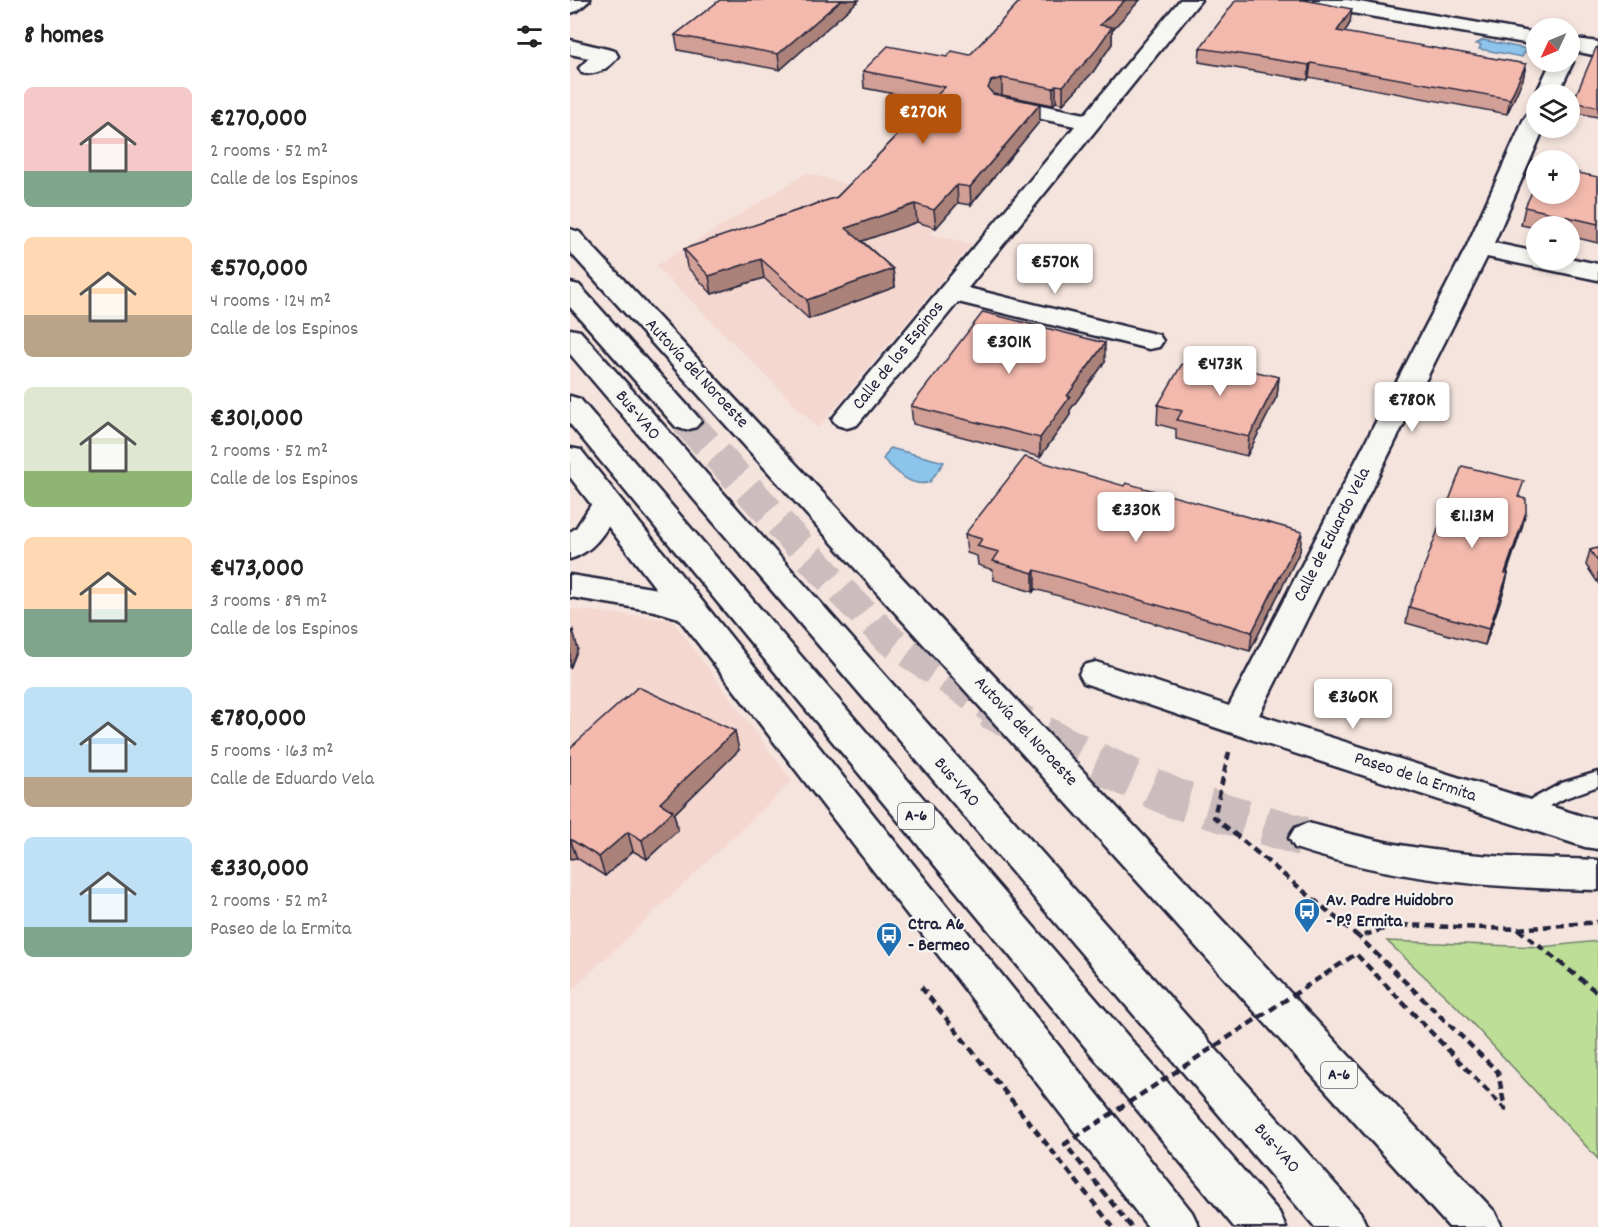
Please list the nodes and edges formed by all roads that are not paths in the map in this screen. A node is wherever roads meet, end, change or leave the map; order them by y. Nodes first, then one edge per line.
1 (580, 0) edge
2 (1191, 0) edge
3 (1312, 0) edge
4 (570, 7) edge
5 (1526, 37) edge
6 (570, 47) edge
7 (1580, 47) edge
8 (1598, 49) edge
9 (590, 68) dead end
10 (1002, 104) edge
11 (1092, 122) junction
12 (1528, 138) edge
13 (576, 242) edge
14 (1479, 248) junction
15 (1598, 272) edge
16 (570, 291) edge
17 (951, 292) junction
18 (570, 337) edge
19 (1149, 341) dead end
20 (570, 405) edge
21 (847, 419) dead end
22 (686, 421) tunnel mouth
23 (570, 457) edge
24 (607, 504) junction
25 (570, 548) edge
26 (570, 586) edge
27 (689, 610) junction
28 (1096, 674) dead end
29 (1234, 737) junction
30 (1598, 779) edge
31 (1523, 813) junction
32 (1598, 834) edge
33 (1308, 838) tunnel mouth
34 (1598, 875) edge
35 (1176, 1227) edge
36 (1263, 1227) edge
37 (1344, 1227) edge
38 (1479, 1227) edge

1 - 4 main road
2 - 11 main road, Calle de los Espinos
3 - 5 main road
6 - 9 main road
7 - 8 main road
10 - 11 main road
11 - 17 main road, Calle de los Espinos
12 - 14 main road, Calle de Eduardo Vela
13 - 38 main road, Autovía del Noroeste / A-6
14 - 15 main road
14 - 29 main road, Calle de Eduardo Vela
16 - 22 main road
17 - 19 main road, Calle de los Espinos
17 - 21 main road, Calle de los Espinos
18 - 37 main road, Bus-VAO
20 - 36 main road, A-6
23 - 24 main road
24 - 25 main road
24 - 27 main road
26 - 27 main road
27 - 35 main road
28 - 29 main road, Paseo de la Ermita
29 - 31 main road, Paseo de la Ermita
30 - 31 lane
31 - 32 main road, Paseo de la Ermita
33 - 34 main road

